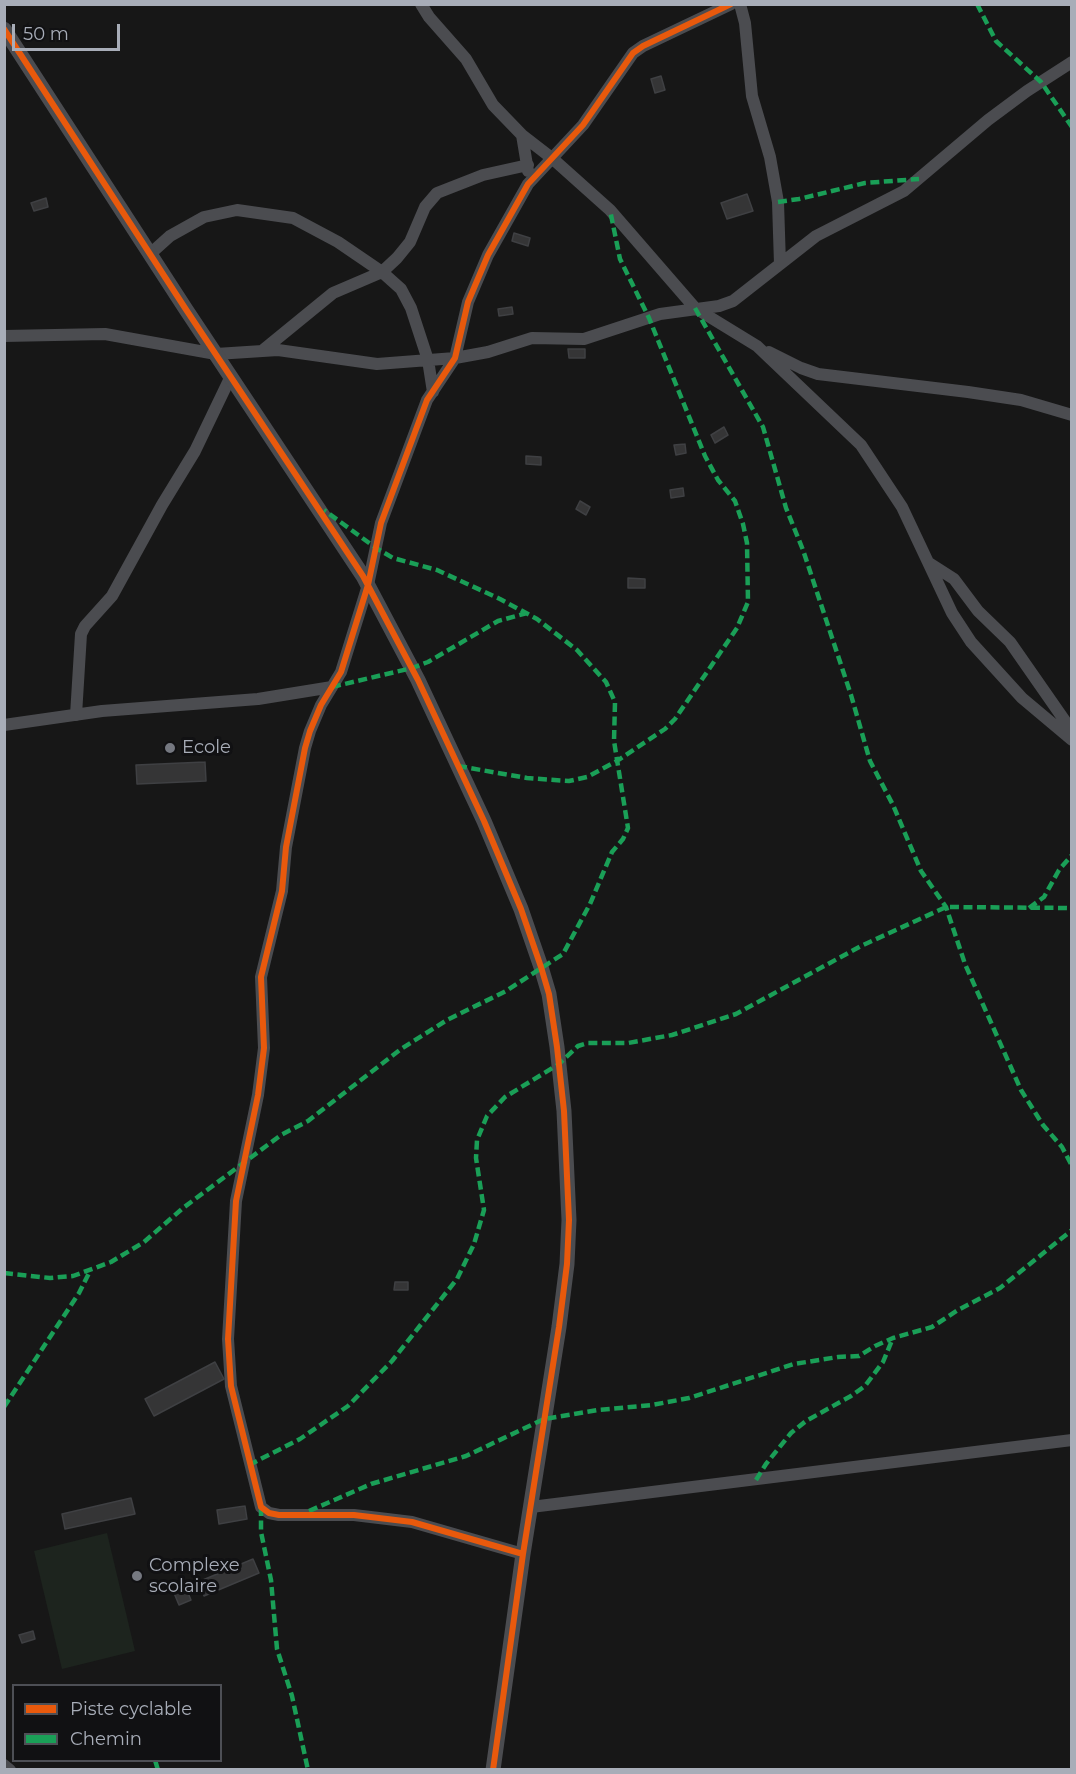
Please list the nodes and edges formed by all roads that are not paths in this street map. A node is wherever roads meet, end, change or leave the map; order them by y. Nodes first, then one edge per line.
1 (421, 4) edge
2 (731, 4) edge
3 (740, 4) edge
4 (4, 29) edge
5 (1071, 62) edge
6 (522, 135) junction
7 (553, 159) junction
8 (528, 165) junction
9 (528, 184) junction
10 (150, 254) junction
11 (780, 264) junction
12 (382, 272) junction
13 (695, 308) junction
14 (4, 336) edge
15 (757, 346) junction
16 (262, 351) junction
17 (216, 354) junction
18 (454, 358) junction
19 (428, 360) junction
20 (231, 376) junction
21 (433, 392) junction
22 (1071, 415) edge
23 (928, 563) junction
24 (368, 585) junction
25 (332, 687) junction
26 (76, 715) junction
27 (4, 725) edge
28 (1071, 730) edge
29 (1071, 740) edge
30 (1071, 1440) edge
31 (531, 1507) junction
32 (523, 1554) junction
33 (4, 1765) edge
34 (10, 1770) edge
35 (493, 1770) edge

1 - 6 street
2 - 7 street
3 - 11 street
4 - 10 street
5 - 11 street
6 - 7 street
6 - 8 street
7 - 9 street
7 - 13 street
8 - 9 street
8 - 12 street
9 - 18 street
10 - 12 street
10 - 17 street
11 - 13 street
12 - 16 street
12 - 19 street
13 - 15 street
13 - 18 street
14 - 17 street
15 - 22 street
15 - 23 street
16 - 17 street
16 - 19 street
17 - 20 street
18 - 19 street
18 - 21 street
19 - 21 street
20 - 24 street
20 - 26 street
21 - 24 street
23 - 28 street
23 - 29 street
24 - 25 street
24 - 31 street
25 - 26 street
25 - 32 street
26 - 27 street
30 - 31 street
31 - 32 street
32 - 35 street
33 - 34 street

